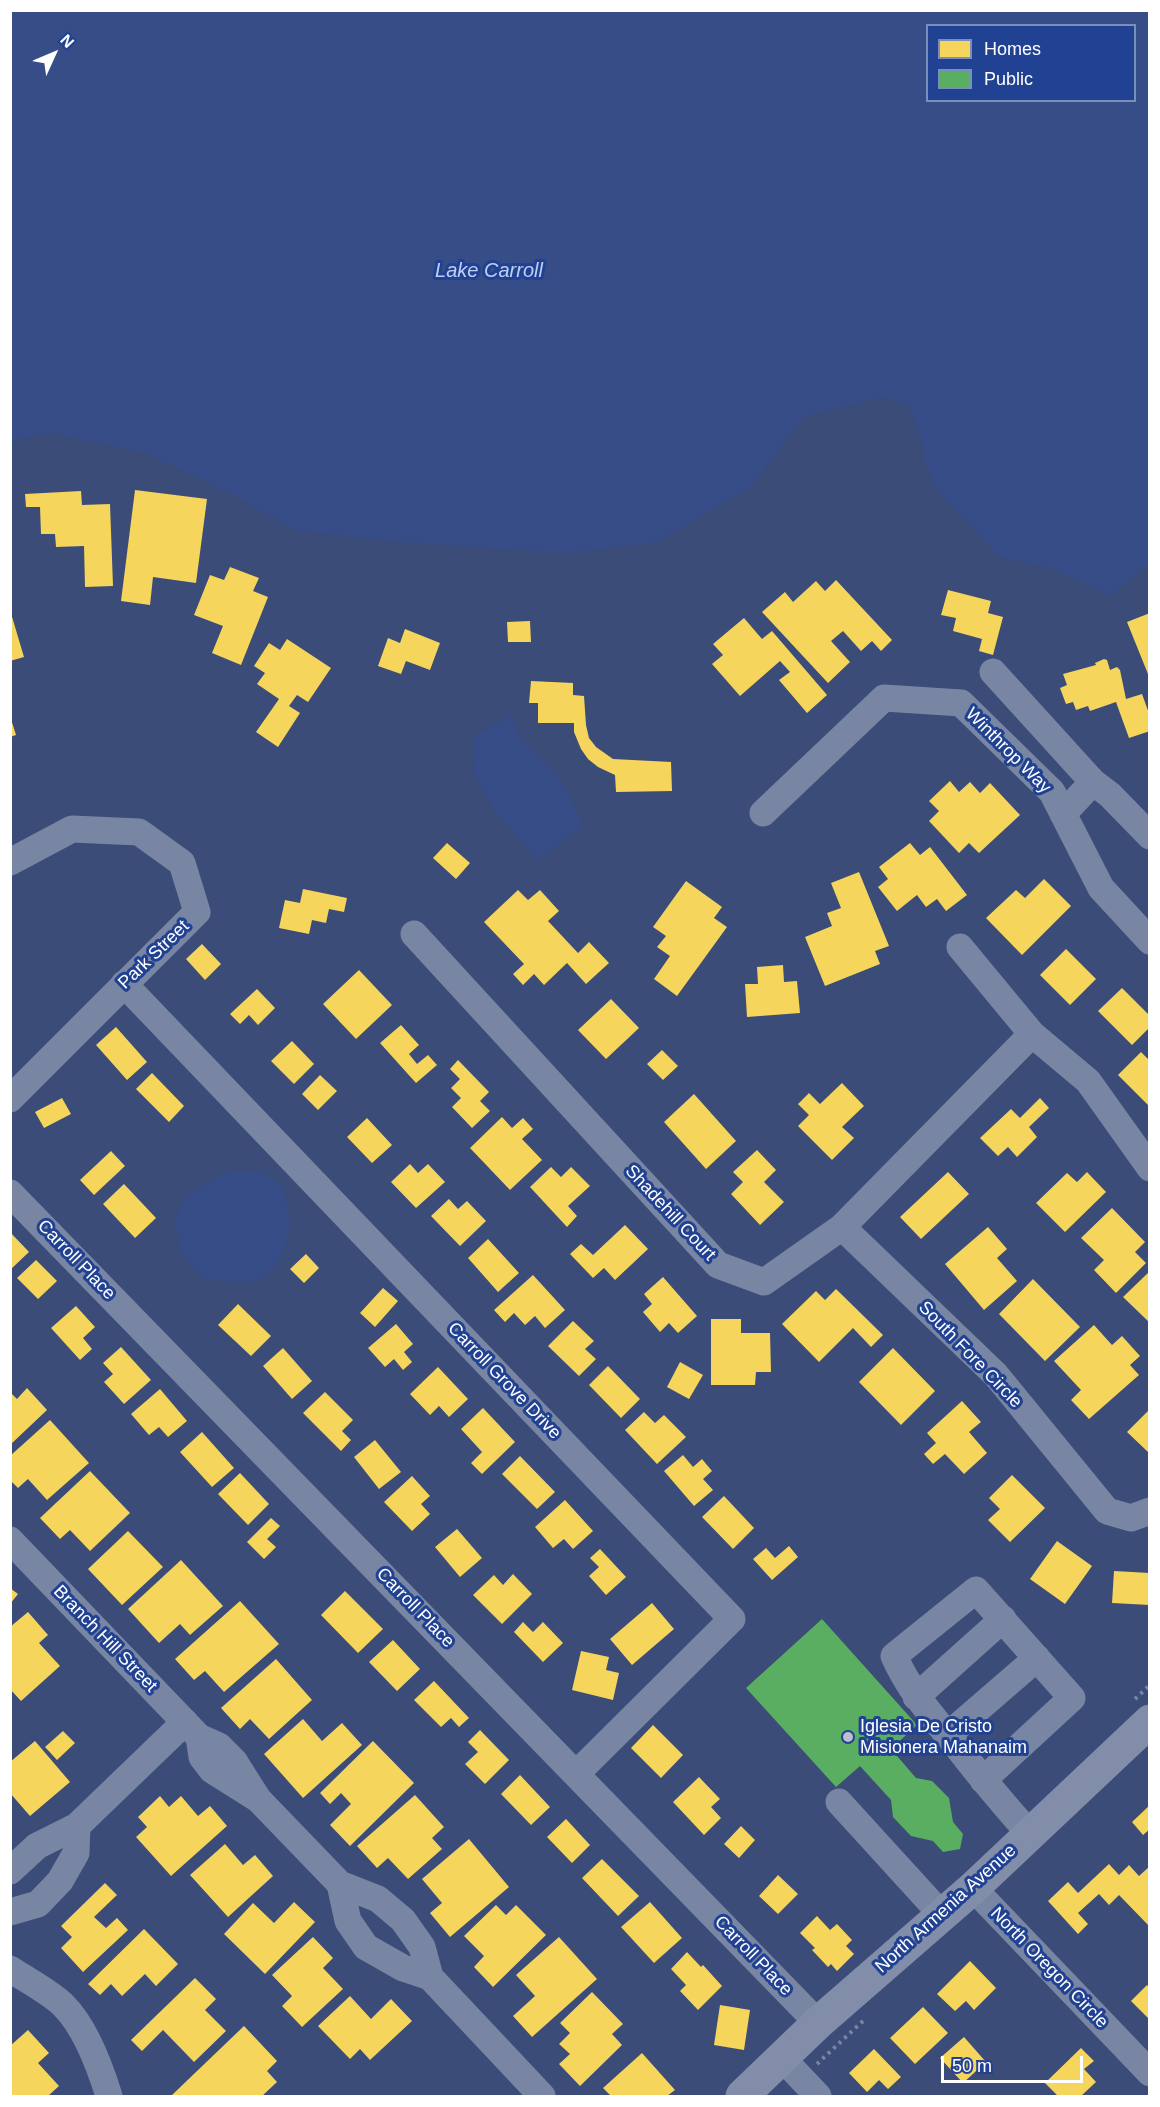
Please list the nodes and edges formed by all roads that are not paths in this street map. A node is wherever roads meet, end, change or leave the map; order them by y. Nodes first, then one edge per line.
1 (993, 672) dead end
2 (1093, 782) junction
3 (763, 813) dead end
4 (1063, 814) junction
5 (1144, 821) edge
6 (22, 856) edge
7 (414, 934) dead end
8 (1149, 941) edge
9 (960, 947) dead end
10 (124, 984) junction
11 (1032, 1034) junction
12 (10, 1099) edge
13 (1149, 1168) edge
14 (10, 1193) edge
15 (842, 1227) junction
16 (1149, 1511) edge
17 (10, 1540) edge
18 (1003, 1619) junction
19 (1037, 1658) junction
20 (916, 1697) junction
21 (1149, 1721) edge
22 (192, 1730) junction
23 (948, 1735) junction
24 (576, 1773) junction
25 (983, 1780) junction
26 (839, 1802) dead end
27 (77, 1826) junction
28 (1030, 1834) junction
29 (10, 1871) edge
30 (340, 1884) junction
31 (973, 1888) junction
32 (10, 1912) edge
33 (942, 1915) junction
34 (10, 1969) edge
35 (430, 1977) junction
36 (818, 2023) junction
37 (782, 2058) junction
38 (1149, 2073) edge
39 (109, 2097) edge
40 (542, 2097) edge
41 (742, 2097) edge
42 (818, 2097) edge

1 - 2 street
2 - 4 street
2 - 5 street
3 - 4 street, Winthrop Way
4 - 8 street, Winthrop Way
6 - 10 street, Park Street
7 - 15 street, Shadehill Court
9 - 11 street
10 - 12 street, Park Street
10 - 24 street, Carroll Grove Drive
11 - 13 street
11 - 15 street, Shadehill Court
14 - 24 street, Carroll Place
15 - 16 street, South Fore Circle
17 - 22 street, Branch Hill Street
18 - 19 street
18 - 20 street
18 - 20 street
19 - 23 street
19 - 25 street
20 - 23 street
21 - 28 main road, North Armenia Avenue
22 - 27 street
22 - 30 street, Branch Hill Street
23 - 25 street
24 - 36 street, Carroll Place
25 - 28 street
26 - 33 street
27 - 29 street
27 - 32 street
28 - 31 main road, North Armenia Avenue
30 - 35 street, Branch Hill Street
30 - 35 street, Branch Hill Street
31 - 33 main road, North Armenia Avenue
31 - 38 street, North Oregon Circle
33 - 36 main road, North Armenia Avenue
34 - 39 street
35 - 40 street, Branch Hill Street
36 - 37 main road, North Armenia Avenue
37 - 41 main road, North Armenia Avenue
37 - 42 street

